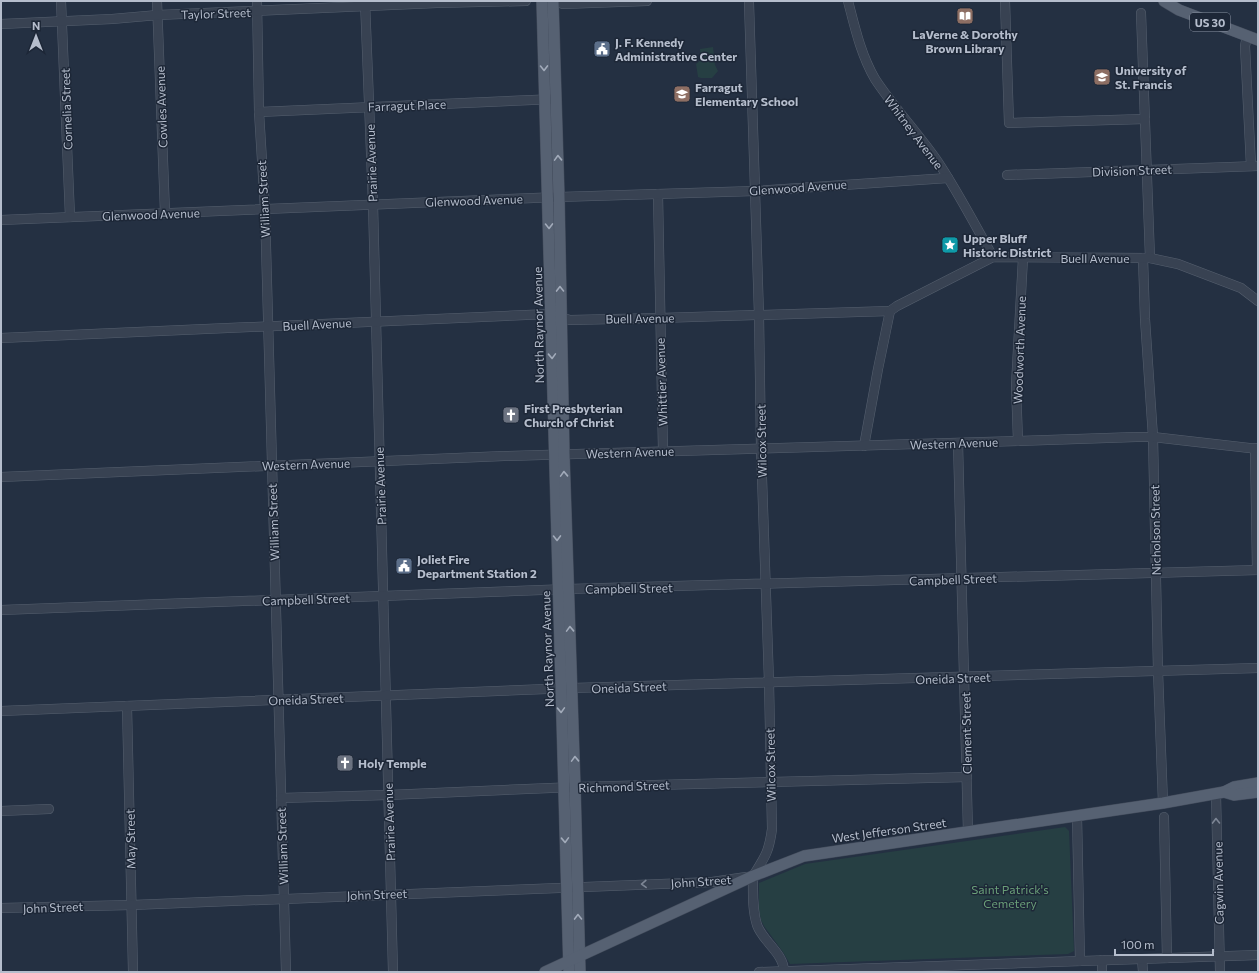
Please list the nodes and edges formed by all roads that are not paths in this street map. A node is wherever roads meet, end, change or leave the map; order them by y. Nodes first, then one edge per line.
1 (61, 1) edge
2 (157, 1) edge
3 (257, 1) edge
4 (526, 1) edge
5 (542, 1) edge
6 (554, 1) edge
7 (647, 1) edge
8 (848, 1) edge
9 (1005, 1) edge
10 (1164, 1) edge
11 (437, 2) edge
12 (749, 2) edge
13 (365, 4) edge
14 (257, 12) junction
15 (1142, 13) dead end
16 (158, 15) junction
17 (62, 21) junction
18 (1, 24) edge
19 (1253, 38) edge
20 (549, 49) junction
21 (550, 100) junction
22 (369, 107) junction
23 (258, 112) junction
24 (1145, 119) junction
25 (1255, 166) edge
26 (1147, 170) junction
27 (1007, 175) dead end
28 (948, 178) junction
29 (755, 191) junction
30 (658, 194) junction
31 (554, 197) junction
32 (373, 204) junction
33 (265, 209) junction
34 (165, 213) junction
35 (70, 217) junction
36 (1, 220) edge
37 (993, 257) junction
38 (1023, 258) junction
39 (1147, 258) junction
40 (1254, 292) edge
41 (1258, 300) edge
42 (890, 311) junction
43 (555, 315) junction
44 (759, 315) junction
45 (660, 318) junction
46 (376, 322) junction
47 (268, 327) junction
48 (1, 338) edge
49 (1154, 437) junction
50 (1018, 442) junction
51 (958, 443) junction
52 (864, 446) junction
53 (761, 448) junction
54 (1257, 449) edge
55 (663, 451) junction
56 (559, 454) junction
57 (380, 461) junction
58 (272, 465) junction
59 (1, 477) edge
60 (1258, 570) edge
61 (1156, 573) junction
62 (962, 579) junction
63 (766, 584) junction
64 (563, 589) junction
65 (383, 596) junction
66 (276, 600) junction
67 (1, 610) edge
68 (1258, 668) edge
69 (1158, 671) junction
70 (964, 678) junction
71 (769, 682) junction
72 (572, 688) junction
73 (561, 689) junction
74 (386, 696) junction
75 (278, 700) junction
76 (127, 706) junction
77 (1, 711) edge
78 (967, 777) junction
79 (770, 782) junction
80 (1258, 783) edge
81 (575, 787) junction
82 (563, 788) junction
83 (1258, 792) edge
84 (1220, 793) junction
85 (388, 795) junction
86 (281, 798) junction
87 (1163, 802) junction
88 (49, 809) dead end
89 (1, 811) edge
90 (1077, 815) junction
91 (1164, 817) dead end
92 (968, 832) junction
93 (753, 876) junction
94 (578, 886) junction
95 (566, 887) junction
96 (391, 894) junction
97 (284, 898) junction
98 (132, 905) junction
99 (1, 908) edge
100 (1258, 955) edge
101 (580, 956) junction
102 (1220, 956) junction
103 (1167, 958) junction
104 (1142, 959) junction
105 (1102, 960) junction
106 (1080, 961) junction
107 (568, 967) edge
108 (888, 970) edge
109 (133, 972) edge
110 (286, 972) edge
111 (393, 972) edge
112 (545, 972) edge
113 (580, 972) edge
114 (759, 972) edge
115 (784, 972) edge
116 (1102, 972) edge
117 (1143, 972) edge
118 (1220, 972) edge

1 - 17 street, Cornelia Street
2 - 16 street, Cowles Avenue
3 - 14 street, William Street
4 - 11 street, Taylor Street
5 - 20 main road, North Raynor Avenue
6 - 7 street
6 - 20 main road, North Raynor Avenue
8 - 28 street, Whitney Avenue
9 - 24 street
10 - 19 main road, US 30
11 - 13 street, Taylor Street
12 - 29 street, Wilcox Street
13 - 14 street, Taylor Street
13 - 22 street, Prairie Avenue
14 - 16 street, Taylor Street
14 - 23 street, William Street
15 - 24 street, Nicholson Street
16 - 17 street, Taylor Street
16 - 34 street, Cowles Avenue
17 - 18 street, Taylor Street
17 - 35 street, Cornelia Street
19 - 25 street
20 - 21 main road, North Raynor Avenue
21 - 22 street, Farragut Place
21 - 31 main road, North Raynor Avenue
22 - 23 street, Farragut Place
22 - 32 street, Prairie Avenue
23 - 33 street, William Street
24 - 26 street, Nicholson Street
25 - 26 street, Division Street
26 - 27 street, Division Street
26 - 39 street, Nicholson Street
28 - 29 street, Glenwood Avenue
28 - 37 street, Whitney Avenue
29 - 30 street, Glenwood Avenue
29 - 44 street, Wilcox Street
30 - 31 street, Glenwood Avenue
30 - 45 street, Whittier Avenue
31 - 32 street, Glenwood Avenue
31 - 43 main road, North Raynor Avenue
32 - 33 street, Glenwood Avenue
32 - 46 street, Prairie Avenue
33 - 34 street, Glenwood Avenue
33 - 47 street, William Street
34 - 35 street, Glenwood Avenue
35 - 36 street, Glenwood Avenue
37 - 38 street, Buell Avenue
37 - 42 street, Buell Avenue
38 - 39 street, Buell Avenue
38 - 50 street, Woodworth Avenue
39 - 40 street, Buell Avenue
39 - 49 street, Nicholson Street
40 - 41 street, Buell Avenue
42 - 44 street, Buell Avenue
42 - 52 street
43 - 45 street, Buell Avenue
43 - 46 street, Buell Avenue
43 - 56 main road, North Raynor Avenue
44 - 45 street, Buell Avenue
44 - 53 street, Wilcox Street
45 - 55 street, Whittier Avenue
46 - 47 street, Buell Avenue
46 - 57 street, Prairie Avenue
47 - 48 street, Buell Avenue
47 - 58 street, William Street
49 - 50 street, Western Avenue
49 - 54 street, Western Avenue
49 - 61 street, Nicholson Street
50 - 51 street, Western Avenue
51 - 52 street, Western Avenue
51 - 62 street, Clement Street
52 - 53 street, Western Avenue
53 - 55 street, Western Avenue
53 - 63 street, Wilcox Street
54 - 60 street
55 - 56 street, Western Avenue
56 - 57 street, Western Avenue
56 - 64 main road, North Raynor Avenue
57 - 58 street, Western Avenue
57 - 65 street, Prairie Avenue
58 - 59 street, Western Avenue
58 - 66 street, William Street
60 - 61 street, Campbell Street
61 - 62 street, Campbell Street
61 - 69 street, Nicholson Street
62 - 63 street, Campbell Street
62 - 70 street, Clement Street
63 - 64 street, Campbell Street
63 - 71 street, Wilcox Street
64 - 65 street, Campbell Street
72 -> 64 main road, North Raynor Avenue
64 - 73 main road, North Raynor Avenue
65 - 66 street, Campbell Street
65 - 74 street, Prairie Avenue
66 - 67 street, Campbell Street
66 - 75 street, William Street
68 - 69 street, Oneida Street
69 - 70 street, Oneida Street
69 - 87 street, Nicholson Street
70 - 71 street, Oneida Street
70 - 78 street, Clement Street
71 - 72 street, Oneida Street
71 - 79 street, Wilcox Street
72 - 73 street, Oneida Street
81 -> 72 main road, North Raynor Avenue
73 - 74 street, Oneida Street
73 -> 82 main road, North Raynor Avenue
74 - 75 street, Oneida Street
74 - 85 street, Prairie Avenue
75 - 76 street, Oneida Street
75 - 86 street, William Street
76 - 77 street, Oneida Street
76 - 98 street, May Street
78 - 79 street, Richmond Street
78 - 92 street, Clement Street
79 - 81 street, Richmond Street
79 - 93 street, Wilcox Street
80 - 84 main road
81 - 82 street, Richmond Street
81 - 94 main road, North Raynor Avenue
82 - 85 street, Richmond Street
82 -> 95 main road, North Raynor Avenue
83 - 84 main road, West Jefferson Street
84 - 87 main road, West Jefferson Street
102 -> 84 street, Cagwin Avenue
85 - 86 street, Richmond Street
85 - 96 street, Prairie Avenue
86 - 97 street, William Street
87 - 90 main road, West Jefferson Street
88 - 89 street
90 - 92 main road, West Jefferson Street
90 - 106 street
91 - 103 street
92 - 93 main road, West Jefferson Street
93 -> 94 street, John Street
93 - 101 main road, West Jefferson Street
93 - 115 street
94 - 95 street, John Street
101 -> 94 main road, North Raynor Avenue
95 - 96 street, John Street
95 - 107 main road, North Raynor Avenue
96 - 97 street, John Street
96 - 111 street, Prairie Avenue
97 - 98 street, John Street
97 - 110 street, William Street
98 - 99 street, John Street
98 - 109 street, May Street
100 - 102 street
101 - 107 main road, West Jefferson Street
101 - 113 main road, North Raynor Avenue
102 - 103 street
102 - 118 street, Cagwin Avenue
103 - 104 street
104 - 105 street
104 - 117 street
105 - 106 street
105 - 116 street
106 - 108 street
107 - 112 main road, West Jefferson Street
108 - 115 street
114 - 115 street

